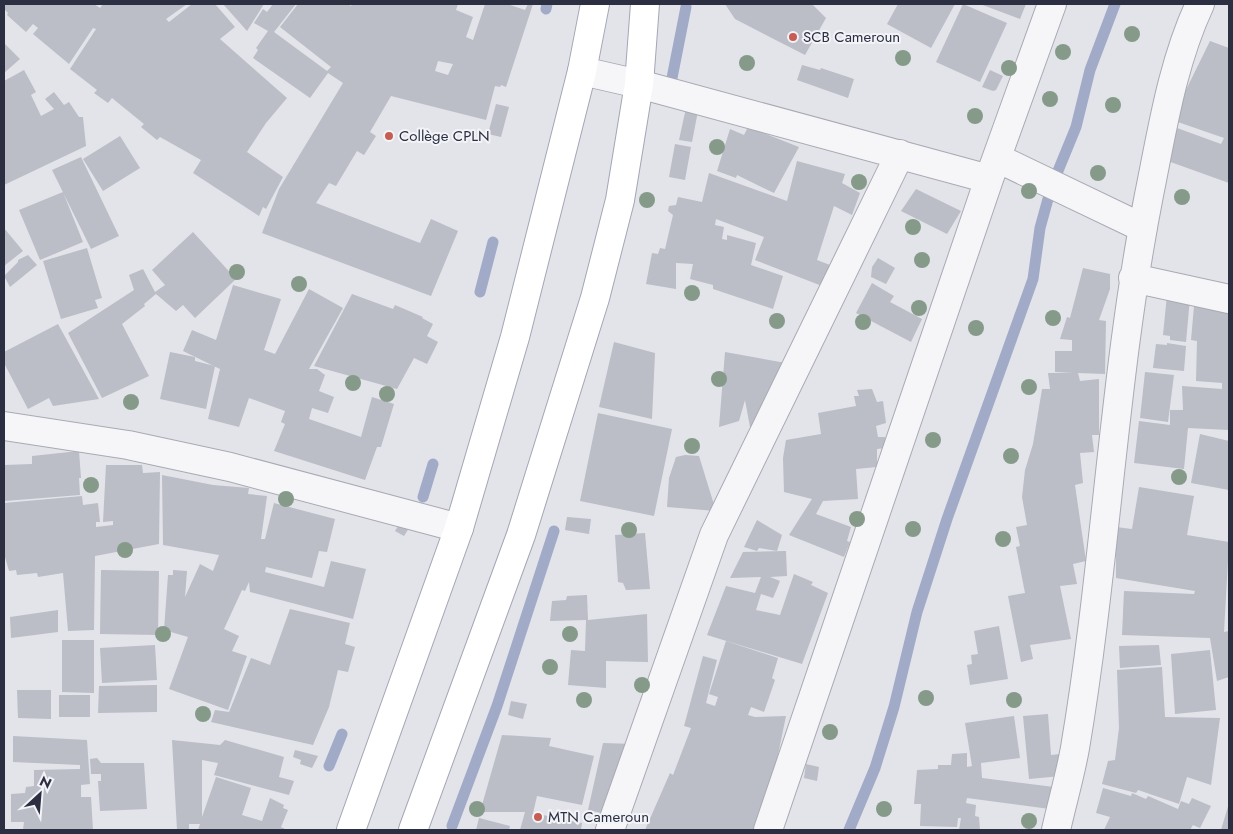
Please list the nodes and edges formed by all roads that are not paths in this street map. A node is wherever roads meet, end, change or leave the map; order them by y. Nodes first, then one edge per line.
1 (596, 4) edge
2 (641, 4) edge
3 (1052, 4) edge
4 (1200, 4) edge
5 (582, 71) junction
6 (639, 84) junction
7 (900, 154) junction
8 (993, 169) junction
9 (1143, 228) junction
10 (1133, 278) junction
11 (1229, 299) edge
12 (4, 426) edge
13 (459, 528) junction
14 (351, 830) edge
15 (413, 830) edge
16 (610, 830) edge
17 (768, 830) edge
18 (1056, 830) edge

1 - 5 main road
2 - 6 main road
3 - 8 street
4 - 9 street
5 - 6 street
5 - 13 main road
6 - 7 street
6 - 15 main road
7 - 8 street
7 - 16 street
8 - 9 street
8 - 17 street
9 - 10 street
10 - 11 street
10 - 18 street
12 - 13 street
13 - 14 main road

